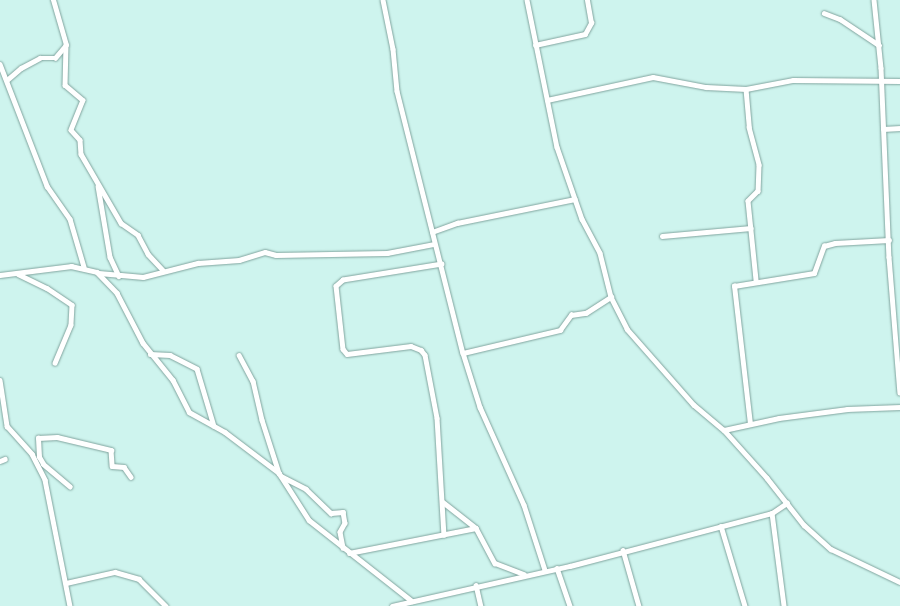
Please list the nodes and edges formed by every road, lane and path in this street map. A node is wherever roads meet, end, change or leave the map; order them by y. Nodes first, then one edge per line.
1 (54, 0) edge
2 (383, 0) edge
3 (527, 0) edge
4 (587, 0) edge
5 (874, 0) edge
6 (824, 13) dead end
7 (66, 45) junction
8 (535, 45) junction
9 (879, 45) junction
10 (0, 65) edge
11 (7, 80) junction
12 (900, 81) edge
13 (880, 82) junction
14 (746, 89) junction
15 (547, 100) junction
16 (900, 128) edge
17 (882, 129) junction
18 (97, 182) junction
19 (575, 199) junction
20 (751, 228) junction
21 (432, 232) junction
22 (662, 236) dead end
23 (889, 240) junction
24 (434, 244) junction
25 (442, 264) junction
26 (84, 267) junction
27 (164, 271) junction
28 (97, 272) junction
29 (18, 274) junction
30 (0, 275) edge
31 (119, 276) junction
32 (756, 280) junction
33 (611, 297) junction
34 (463, 353) junction
35 (150, 354) junction
36 (239, 355) dead end
37 (56, 363) dead end
38 (0, 380) edge
39 (900, 393) edge
40 (900, 407) edge
41 (750, 424) junction
42 (214, 426) junction
43 (724, 430) junction
44 (280, 474) junction
45 (130, 477) dead end
46 (70, 487) dead end
47 (443, 502) junction
48 (787, 503) junction
49 (772, 514) junction
50 (721, 526) junction
51 (476, 528) junction
52 (444, 535) junction
53 (344, 549) junction
54 (622, 550) junction
55 (349, 553) junction
56 (557, 568) junction
57 (545, 570) junction
58 (524, 574) junction
59 (900, 582) edge
60 (66, 583) junction
61 (476, 584) junction
62 (415, 602) edge
63 (70, 606) edge
64 (166, 606) edge
65 (392, 606) edge
66 (481, 606) edge
67 (570, 606) edge
68 (639, 606) edge
69 (746, 606) edge
70 (784, 606) edge

1 - 7 street
2 - 21 street
3 - 8 street
4 - 8 street
5 - 9 street
6 - 9 street
7 - 11 street
7 - 18 street
8 - 15 street
9 - 13 street
10 - 11 street
11 - 26 street
12 - 13 street
13 - 14 street
13 - 17 street
14 - 15 street
14 - 20 street
15 - 19 street
16 - 17 street
17 - 23 street
18 - 27 street
18 - 31 street
19 - 21 street
19 - 33 street
20 - 22 street
20 - 32 street
21 - 24 street
23 - 32 street
23 - 39 street
24 - 25 street
24 - 27 street
25 - 34 street
25 - 47 street
26 - 28 street
26 - 29 street
27 - 31 street
28 - 31 street
28 - 35 street
29 - 30 street
29 - 37 street
32 - 41 street
33 - 34 street
33 - 43 street
34 - 57 street
35 - 42 street
35 - 42 street
36 - 44 street
38 - 60 street
40 - 41 street
41 - 43 street
42 - 44 street
43 - 48 street
44 - 53 street
44 - 53 street
45 - 46 street
47 - 51 street
47 - 52 street
48 - 49 street
48 - 59 street
49 - 50 street
49 - 70 street
50 - 54 street
50 - 69 street
51 - 52 street
51 - 58 street
52 - 55 street
53 - 55 street
54 - 56 street
54 - 68 street
55 - 62 street
56 - 57 street
56 - 67 street
57 - 58 street
58 - 61 street
60 - 63 street
60 - 64 street
61 - 62 street
61 - 66 street
62 - 65 street

